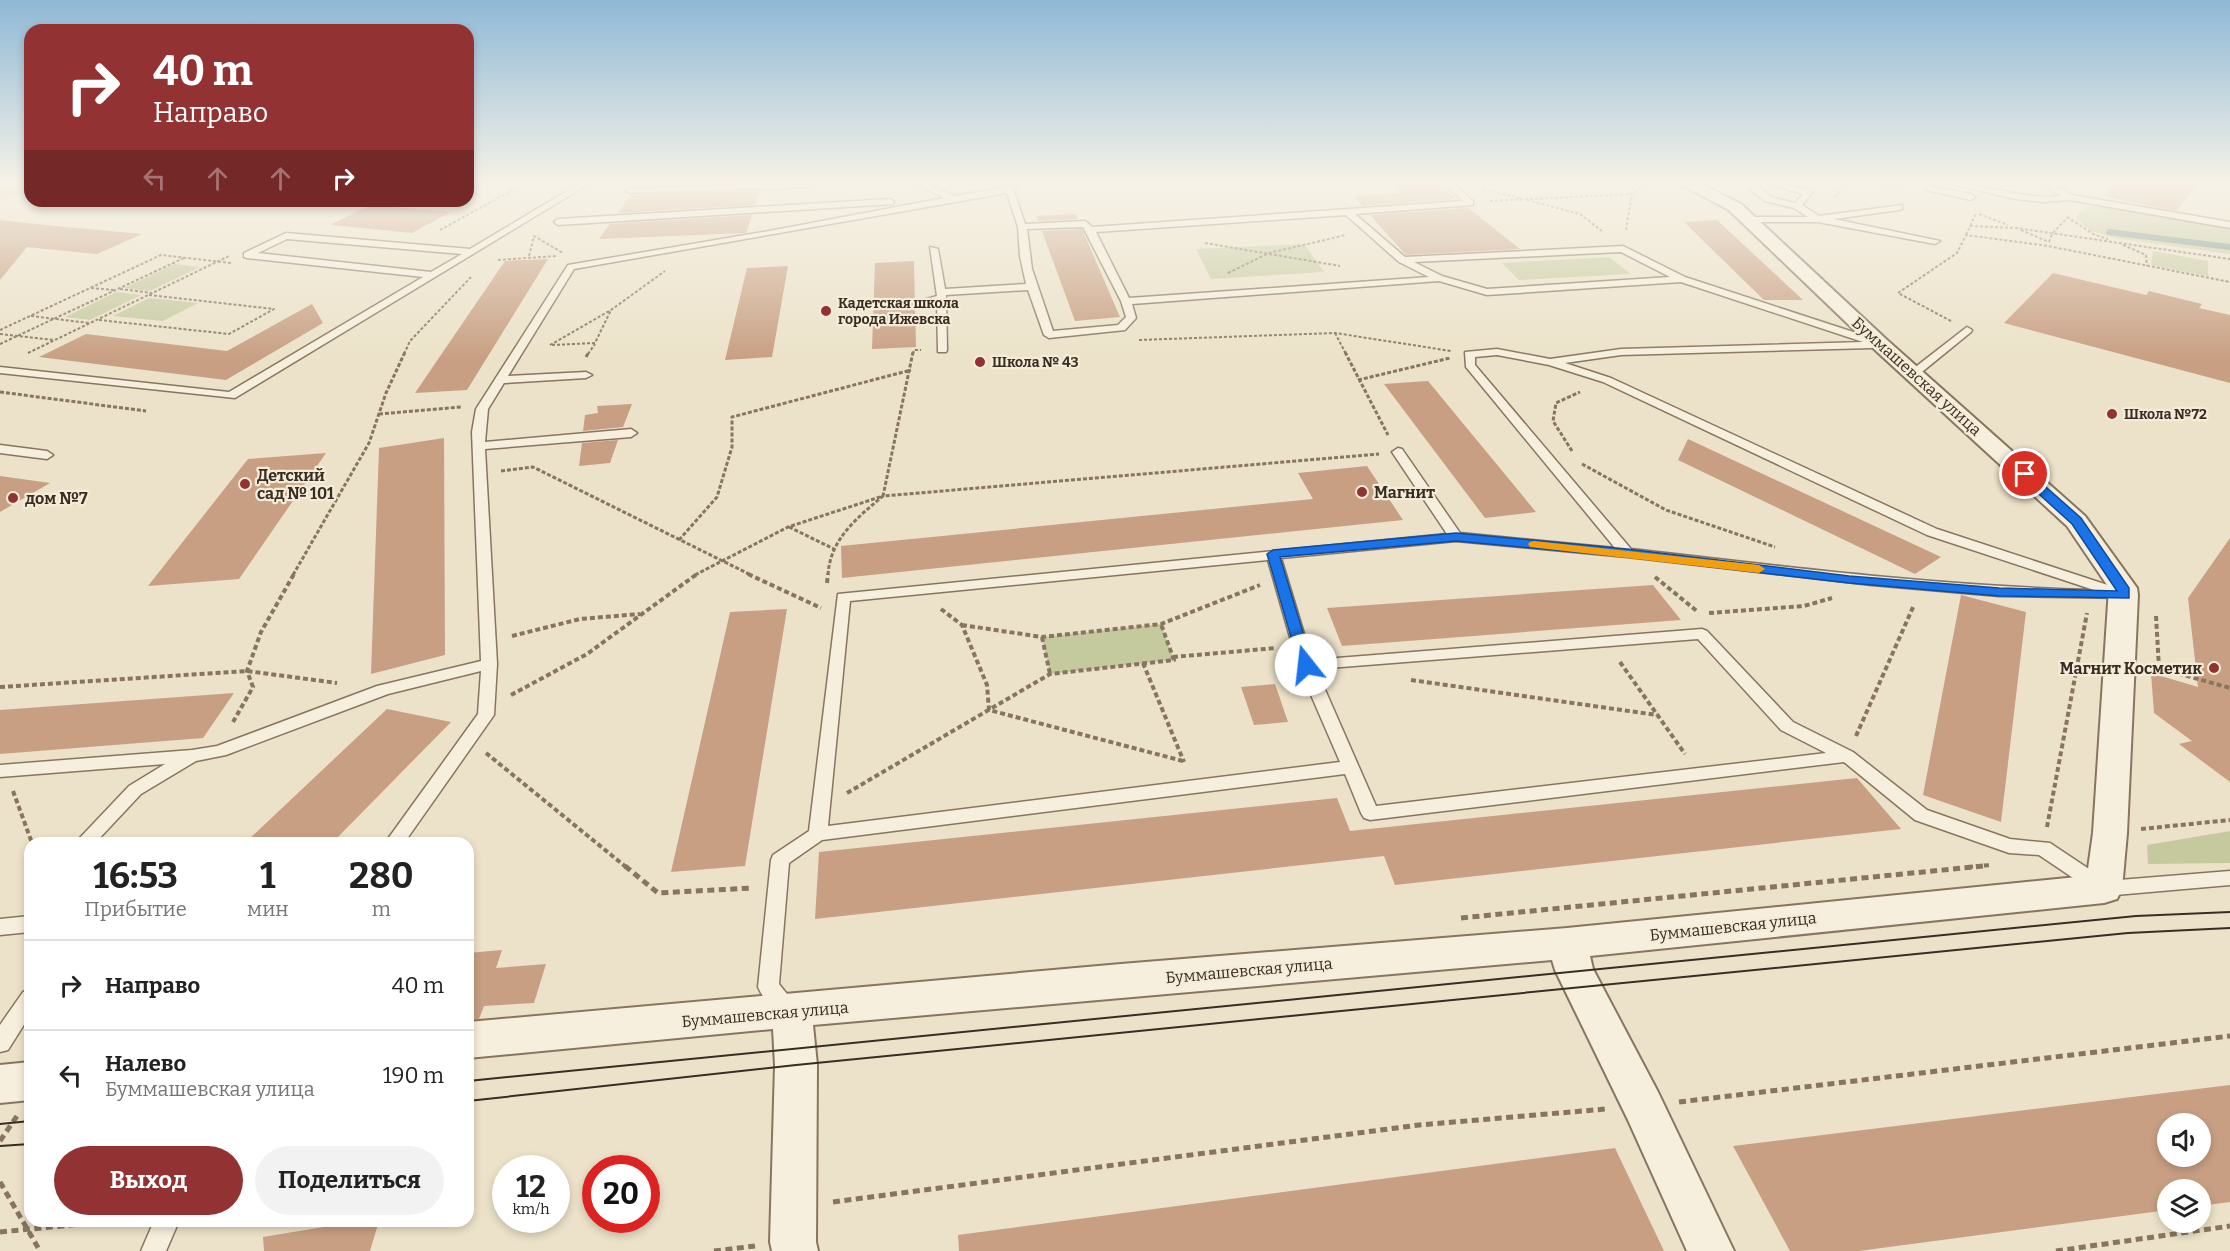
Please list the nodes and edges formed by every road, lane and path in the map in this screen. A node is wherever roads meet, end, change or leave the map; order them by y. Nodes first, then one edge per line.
1 (271, 243) edge
2 (372, 243) edge
3 (487, 243) edge
4 (533, 243) edge
5 (547, 243) edge
6 (711, 243) edge
7 (718, 243) edge
8 (1023, 243) edge
9 (1097, 243) edge
10 (1209, 243) edge
11 (1310, 243) edge
12 (1383, 243) edge
13 (1616, 243) edge
14 (1624, 243) edge
15 (1774, 243) edge
16 (1962, 243) edge
17 (2043, 243) edge
18 (2118, 243) edge
19 (2121, 243) edge
20 (2048, 244) joint
21 (933, 249) dead end
22 (1623, 249) junction
23 (237, 252) dead end
24 (473, 252) junction
25 (1269, 253) junction
26 (504, 254) dead end
27 (530, 256) junction
28 (185, 258) junction
29 (2230, 259) edge
30 (1402, 260) junction
31 (218, 261) junction
32 (240, 264) dead end
33 (1342, 266) dead end
34 (2147, 266) junction
35 (477, 270) dead end
36 (434, 275) junction
37 (1439, 278) junction
38 (1682, 279) junction
39 (2230, 282) edge
40 (1031, 287) junction
41 (91, 288) junction
42 (116, 290) junction
43 (152, 293) junction
44 (148, 295) junction
45 (941, 295) junction
46 (1188, 295) junction
47 (928, 300) dead end
48 (1126, 301) junction
49 (611, 310) junction
50 (31, 316) junction
51 (54, 319) junction
52 (97, 319) junction
53 (90, 323) junction
54 (1120, 328) junction
55 (1967, 330) joint
56 (0, 332) edge
57 (1335, 333) junction
58 (17, 336) junction
59 (54, 340) junction
60 (0, 344) edge
61 (1880, 344) junction
62 (550, 345) junction
63 (521, 346) junction
64 (942, 350) joint
65 (25, 354) dead end
66 (1469, 354) junction
67 (1551, 362) junction
68 (0, 370) edge
69 (911, 370) junction
70 (1913, 374) junction
71 (586, 375) dead end
72 (500, 380) junction
73 (1358, 380) junction
74 (1607, 380) junction
75 (0, 393) edge
76 (485, 404) junction
77 (146, 411) dead end
78 (379, 414) junction
79 (631, 433) dead end
80 (479, 446) junction
81 (0, 449) edge
82 (1398, 452) junction
83 (1574, 454) dead end
84 (47, 455) dead end
85 (1579, 462) dead end
86 (480, 474) junction
87 (883, 495) junction
88 (788, 527) junction
89 (1456, 537) junction
90 (679, 540) junction
91 (1777, 548) dead end
92 (834, 549) junction
93 (1627, 553) junction
94 (1273, 554) junction
95 (720, 561) junction
96 (1280, 578) junction
97 (1872, 581) junction
98 (1923, 586) junction
99 (914, 590) junction
100 (2123, 591) junction
101 (843, 597) junction
102 (642, 614) junction
103 (841, 617) junction
104 (1161, 624) junction
105 (962, 625) junction
106 (1042, 637) junction
107 (1606, 641) junction
108 (488, 642) junction
109 (1301, 646) junction
110 (1173, 657) junction
111 (1143, 663) junction
112 (489, 664) junction
113 (1306, 665) junction
114 (247, 671) junction
115 (1050, 674) junction
116 (1400, 678) dead end
117 (0, 687) edge
118 (2230, 688) edge
119 (383, 690) junction
120 (486, 708) junction
121 (989, 710) junction
122 (1657, 715) junction
123 (469, 739) junction
124 (192, 756) junction
125 (1847, 756) junction
126 (1184, 761) junction
127 (1350, 767) junction
128 (2, 771) edge
129 (1699, 774) junction
130 (1194, 786) junction
131 (820, 809) junction
132 (818, 834) junction
133 (30, 837) edge
134 (90, 837) edge
135 (398, 837) edge
136 (2230, 878) edge
137 (777, 887) junction
138 (2104, 889) junction
139 (24, 925) edge
140 (0, 927) edge
141 (1567, 943) junction
142 (24, 1007) edge
143 (792, 1011) junction
144 (2230, 1036) edge
145 (474, 1039) edge
146 (0, 1042) edge
147 (17, 1092) edge
148 (1643, 1106) junction
149 (0, 1141) edge
150 (0, 1182) edge
151 (24, 1224) edge
152 (2230, 1226) edge
153 (48, 1227) edge
154 (164, 1227) edge
155 (27, 1229) junction
156 (0, 1232) edge
157 (794, 1246) edge
158 (40, 1251) edge
159 (153, 1251) edge
160 (1711, 1251) edge
161 (2056, 1251) edge

1 - 36 lane
2 - 24 lane
3 - 24 lane
4 - 27 path
5 - 27 path
6 - 63 lane
7 - 49 path
8 - 40 lane
9 - 48 lane
10 - 25 path
11 - 25 path
12 - 30 lane
13 - 22 path
14 - 22 path
15 - 61 street, Буммашевская улица
16 - 55 path
17 - 20 path
18 - 34 path
19 - 29 path
20 - 34 path
21 - 45 lane
22 - 30 lane
22 - 38 lane
23 - 31 path
24 - 36 lane
25 - 33 path
25 - 46 path
26 - 27 path
28 - 31 path
28 - 41 path
28 - 42 path
30 - 37 lane
31 - 32 path
31 - 43 path
34 - 39 path
35 - 78 path
36 - 68 lane
37 - 38 lane
37 - 46 lane
38 - 61 lane
40 - 45 lane
40 - 54 lane
41 - 42 path
41 - 50 path
42 - 43 path
42 - 51 path
43 - 44 path
44 - 52 path
44 - 52 path
45 - 47 lane
45 - 64 lane
46 - 48 lane
48 - 54 lane
49 - 62 path
49 - 62 path
50 - 51 path
50 - 56 path
51 - 53 path
51 - 58 path
52 - 53 path
53 - 59 path
54 - 57 path
55 - 70 lane
56 - 58 path
57 - 66 path
57 - 73 path
58 - 59 path
58 - 60 path
59 - 65 path
61 - 67 lane
61 - 70 street, Буммашевская улица
62 - 63 path
63 - 72 lane
64 - 69 path
66 - 67 lane
66 - 73 path
66 - 93 lane
67 - 74 lane
69 - 87 path
69 - 90 path
70 - 100 street, Буммашевская улица
71 - 72 lane
72 - 76 lane
73 - 82 path
74 - 83 path
74 - 100 lane
75 - 77 path
76 - 78 path
76 - 80 lane
78 - 114 path
79 - 80 lane
80 - 86 lane
81 - 84 lane
82 - 87 path
82 - 89 lane
85 - 91 path
86 - 90 path
86 - 108 lane
87 - 88 path
87 - 92 path
88 - 92 path
88 - 95 path
89 - 93 lane
89 - 94 lane
90 - 95 path
92 - 101 path
93 - 97 lane
93 - 97 path
94 - 96 lane
94 - 99 lane
95 - 102 path
95 - 103 path
96 - 104 path
96 - 109 lane
97 - 98 lane
98 - 100 lane
98 - 125 path
99 - 101 lane
99 - 105 path
100 - 118 path
100 - 138 street
101 - 103 lane
102 - 108 path
102 - 120 path
103 - 131 lane
104 - 106 path
104 - 110 path
105 - 106 path
105 - 121 path
106 - 115 path
107 - 113 lane
107 - 122 path
107 - 125 lane
108 - 112 lane
109 - 110 path
109 - 113 lane
110 - 111 path
111 - 115 path
111 - 126 path
112 - 119 lane
112 - 120 lane
113 - 127 lane
114 - 117 path
114 - 119 path
114 - 124 path
115 - 121 path
116 - 122 path
119 - 124 lane
120 - 123 lane
121 - 126 path
121 - 131 path
122 - 129 path
123 - 135 lane
123 - 137 path
124 - 128 lane
124 - 134 lane
125 - 129 lane
125 - 138 lane
126 - 130 path
127 - 129 lane
127 - 130 lane
128 - 133 path
130 - 132 lane
131 - 132 lane
132 - 137 lane
136 - 138 lane
137 - 143 lane
138 - 141 street, Буммашевская улица
139 - 140 lane
141 - 143 street, Буммашевская улица
141 - 148 street
142 - 146 lane
143 - 145 street, Буммашевская улица
143 - 157 street
144 - 148 path
147 - 149 path
148 - 157 path
148 - 160 street
150 - 151 path
152 - 161 path
153 - 155 path
154 - 159 lane
155 - 156 path
155 - 158 path

